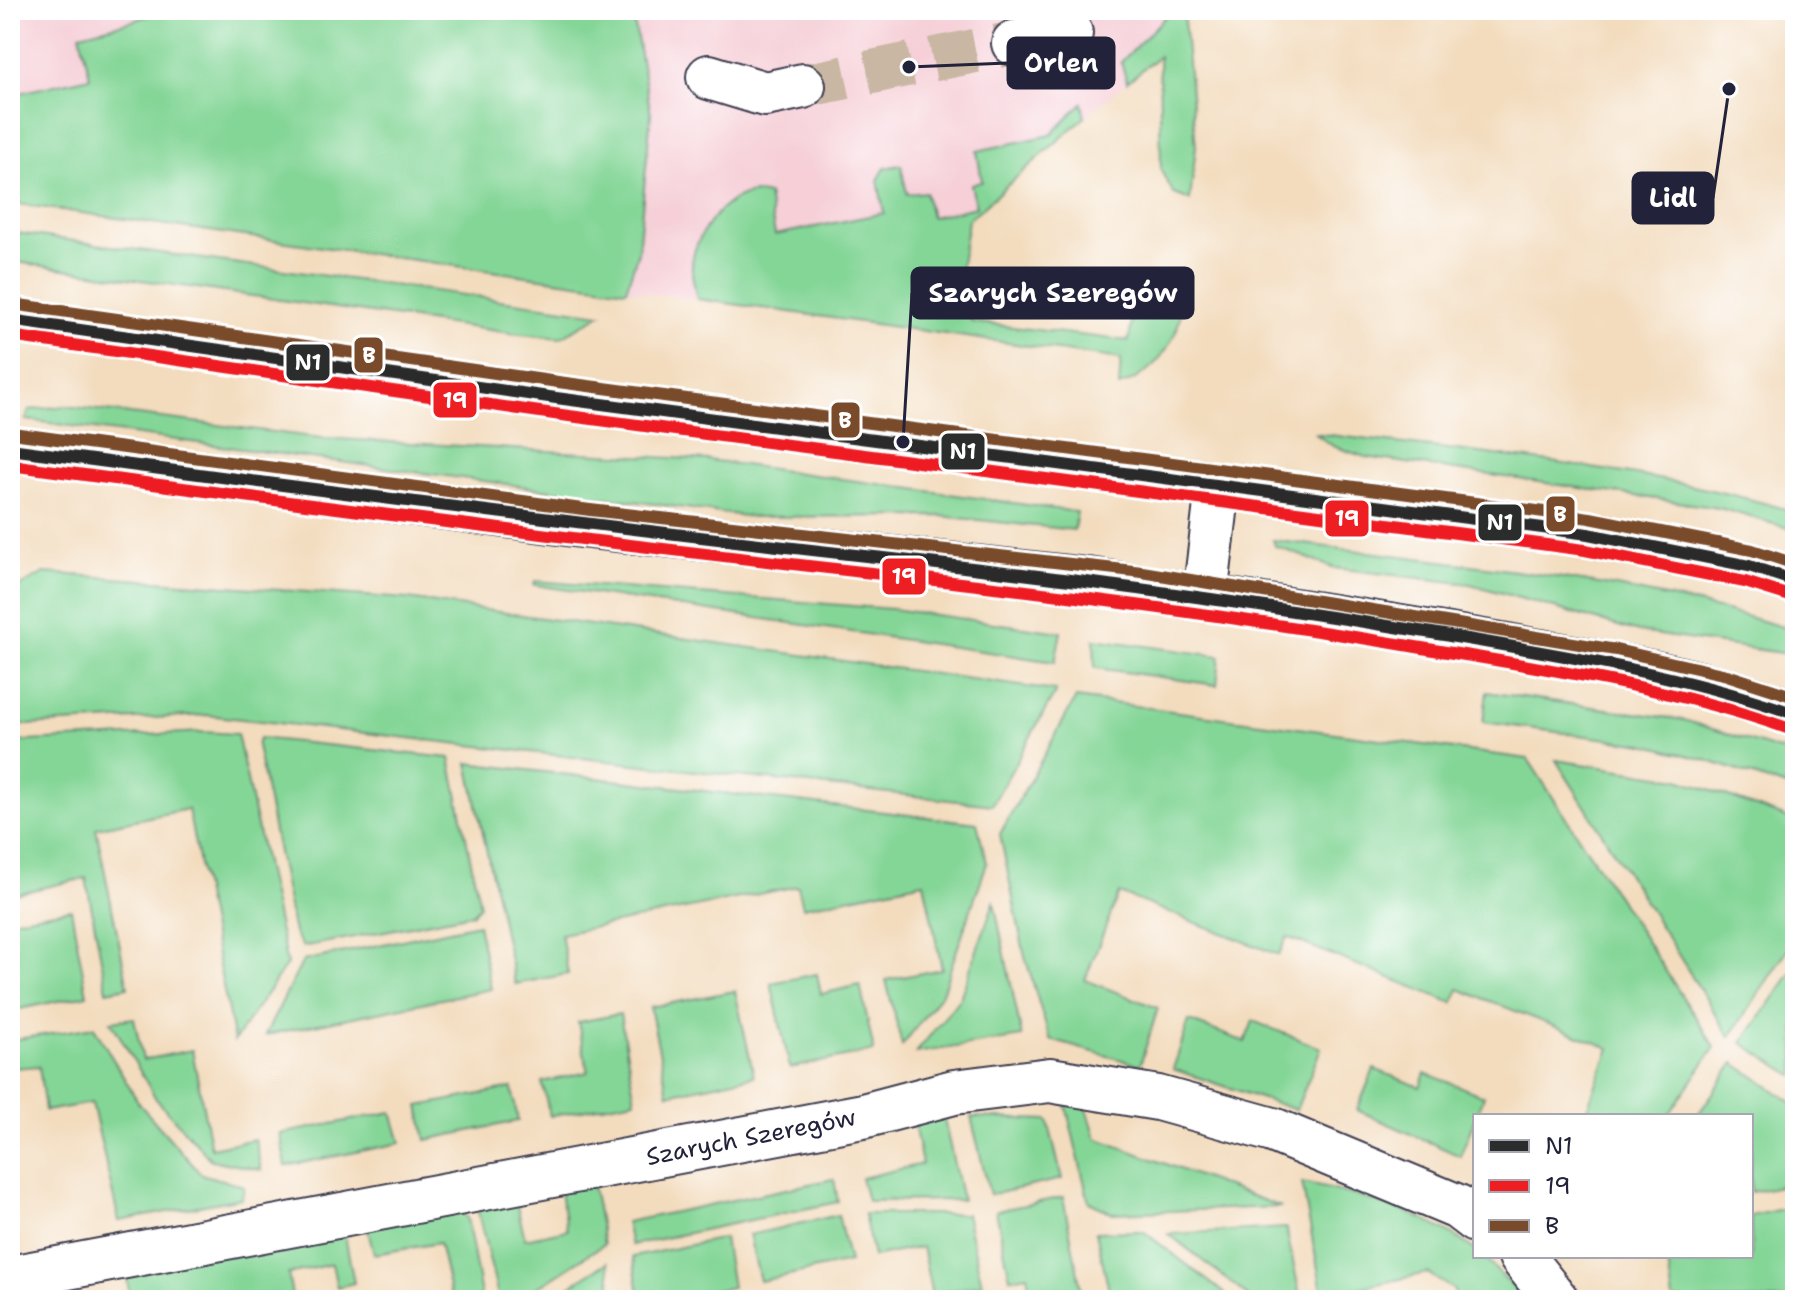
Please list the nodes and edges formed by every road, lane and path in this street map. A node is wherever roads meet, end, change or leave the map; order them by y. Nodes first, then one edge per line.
1 (1070, 33) dead end
2 (1014, 43) tunnel mouth
3 (709, 77) dead end
4 (803, 86) tunnel mouth
5 (10, 320) edge
6 (10, 449) edge
7 (1218, 487) junction
8 (1795, 581) edge
9 (1205, 597) junction
10 (1795, 714) edge
11 (1473, 1218) edge
12 (1523, 1258) edge
13 (10, 1278) edge
14 (1556, 1300) edge

1 - 2 street
3 - 4 street
5 - 7 street
6 - 9 street
7 - 8 street
7 - 9 street
9 - 10 street
11 - 13 street, Szarych Szeregów
12 - 14 street

